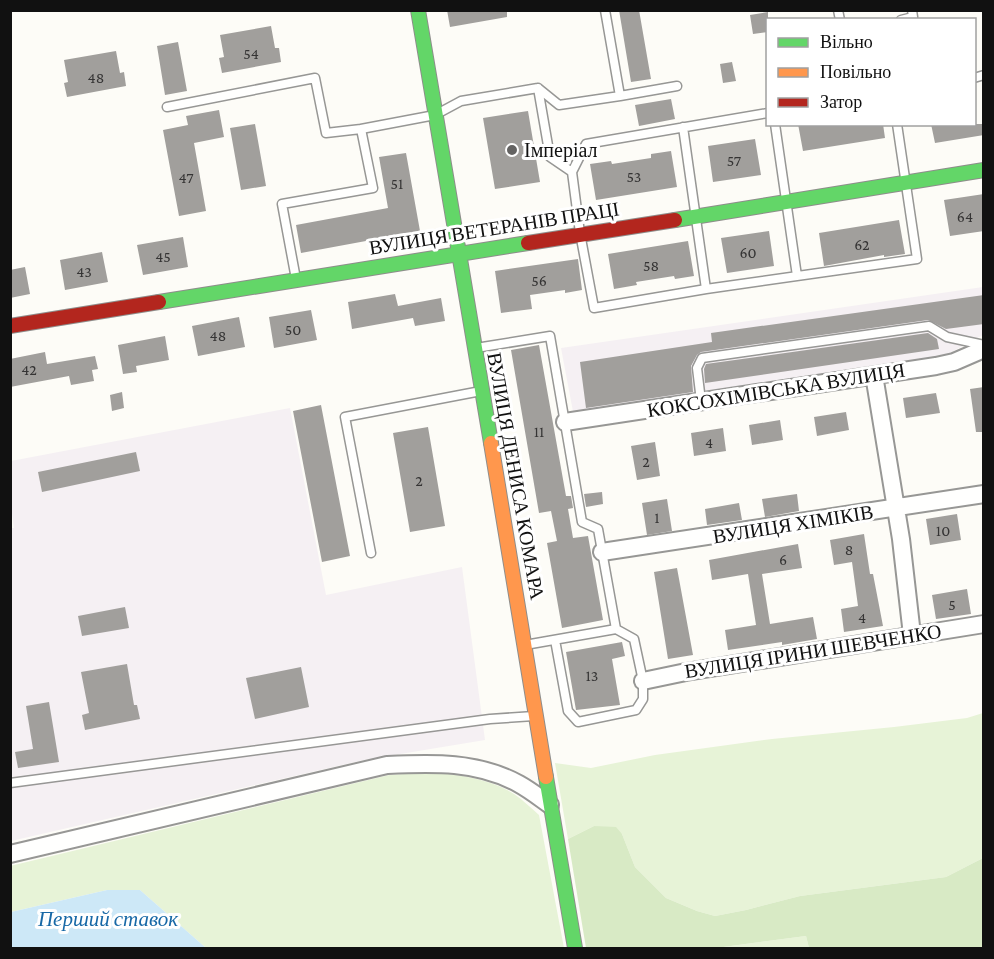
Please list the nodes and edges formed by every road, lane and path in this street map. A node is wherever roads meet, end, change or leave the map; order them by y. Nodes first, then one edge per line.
1 (418, 10) edge
2 (605, 10) edge
3 (677, 86) dead end
4 (538, 88) junction
5 (620, 96) junction
6 (167, 107) dead end
7 (766, 113) edge
8 (435, 115) junction
9 (775, 126) edge
10 (897, 126) edge
11 (683, 127) junction
12 (361, 129) junction
13 (984, 170) edge
14 (572, 172) junction
15 (905, 182) junction
16 (786, 201) junction
17 (695, 215) junction
18 (580, 234) junction
19 (459, 253) junction
20 (797, 276) junction
21 (296, 279) junction
22 (706, 289) junction
23 (10, 326) edge
24 (984, 347) edge
25 (475, 348) junction
26 (874, 375) junction
27 (482, 391) junction
28 (701, 401) junction
29 (565, 422) junction
30 (984, 494) edge
31 (896, 508) junction
32 (602, 552) junction
33 (371, 554) dead end
34 (984, 624) edge
35 (616, 630) junction
36 (912, 635) junction
37 (555, 640) junction
38 (525, 645) junction
39 (643, 681) junction
40 (537, 716) junction
41 (10, 783) edge
42 (550, 805) junction
43 (10, 854) edge
44 (575, 948) edge

1 - 8 street, ВУЛИЦЯ ДЕНИСА КОМАРА
2 - 5 lane
3 - 5 lane
4 - 5 lane
4 - 8 lane
4 - 14 lane
6 - 12 lane
7 - 11 lane
8 - 12 lane
8 - 19 street, ВУЛИЦЯ ДЕНИСА КОМАРА
9 - 16 lane
10 - 15 lane
11 - 14 lane
11 - 17 lane
12 - 21 lane
13 - 15 street, ВУЛИЦЯ ВЕТЕРАНІВ ПРАЦІ
14 - 18 lane
15 - 16 street, ВУЛИЦЯ ВЕТЕРАНІВ ПРАЦІ
15 - 20 lane
16 - 17 street, ВУЛИЦЯ ВЕТЕРАНІВ ПРАЦІ
16 - 20 lane
17 - 18 street, ВУЛИЦЯ ВЕТЕРАНІВ ПРАЦІ
17 - 22 lane
18 - 19 street, ВУЛИЦЯ ВЕТЕРАНІВ ПРАЦІ
18 - 22 lane
19 - 21 street, ВУЛИЦЯ ВЕТЕРАНІВ ПРАЦІ
19 - 25 street, ВУЛИЦЯ ДЕНИСА КОМАРА
20 - 22 lane
21 - 23 street, ВУЛИЦЯ ВЕТЕРАНІВ ПРАЦІ
24 - 26 street, КОКСОХІМІВСЬКА ВУЛИЦЯ
24 - 28 lane
25 - 27 street, ВУЛИЦЯ ДЕНИСА КОМАРА
25 - 29 lane
26 - 28 street, КОКСОХІМІВСЬКА ВУЛИЦЯ
26 - 31 street
27 - 33 lane
27 - 38 street, ВУЛИЦЯ ДЕНИСА КОМАРА
28 - 29 street, КОКСОХІМІВСЬКА ВУЛИЦЯ
29 - 32 lane
30 - 31 street, ВУЛИЦЯ ХІМІКІВ
31 - 32 street, ВУЛИЦЯ ХІМІКІВ
31 - 36 street
32 - 35 lane
34 - 36 street, ВУЛИЦЯ ІРИНИ ШЕВЧЕНКО
35 - 37 lane
35 - 39 lane
36 - 39 street, ВУЛИЦЯ ІРИНИ ШЕВЧЕНКО
37 - 38 lane
37 - 39 lane
38 - 40 street, ВУЛИЦЯ ДЕНИСА КОМАРА
40 - 41 lane
40 - 42 street, ВУЛИЦЯ ДЕНИСА КОМАРА
42 - 43 street
42 - 44 street, ВУЛИЦЯ ДЕНИСА КОМАРА

